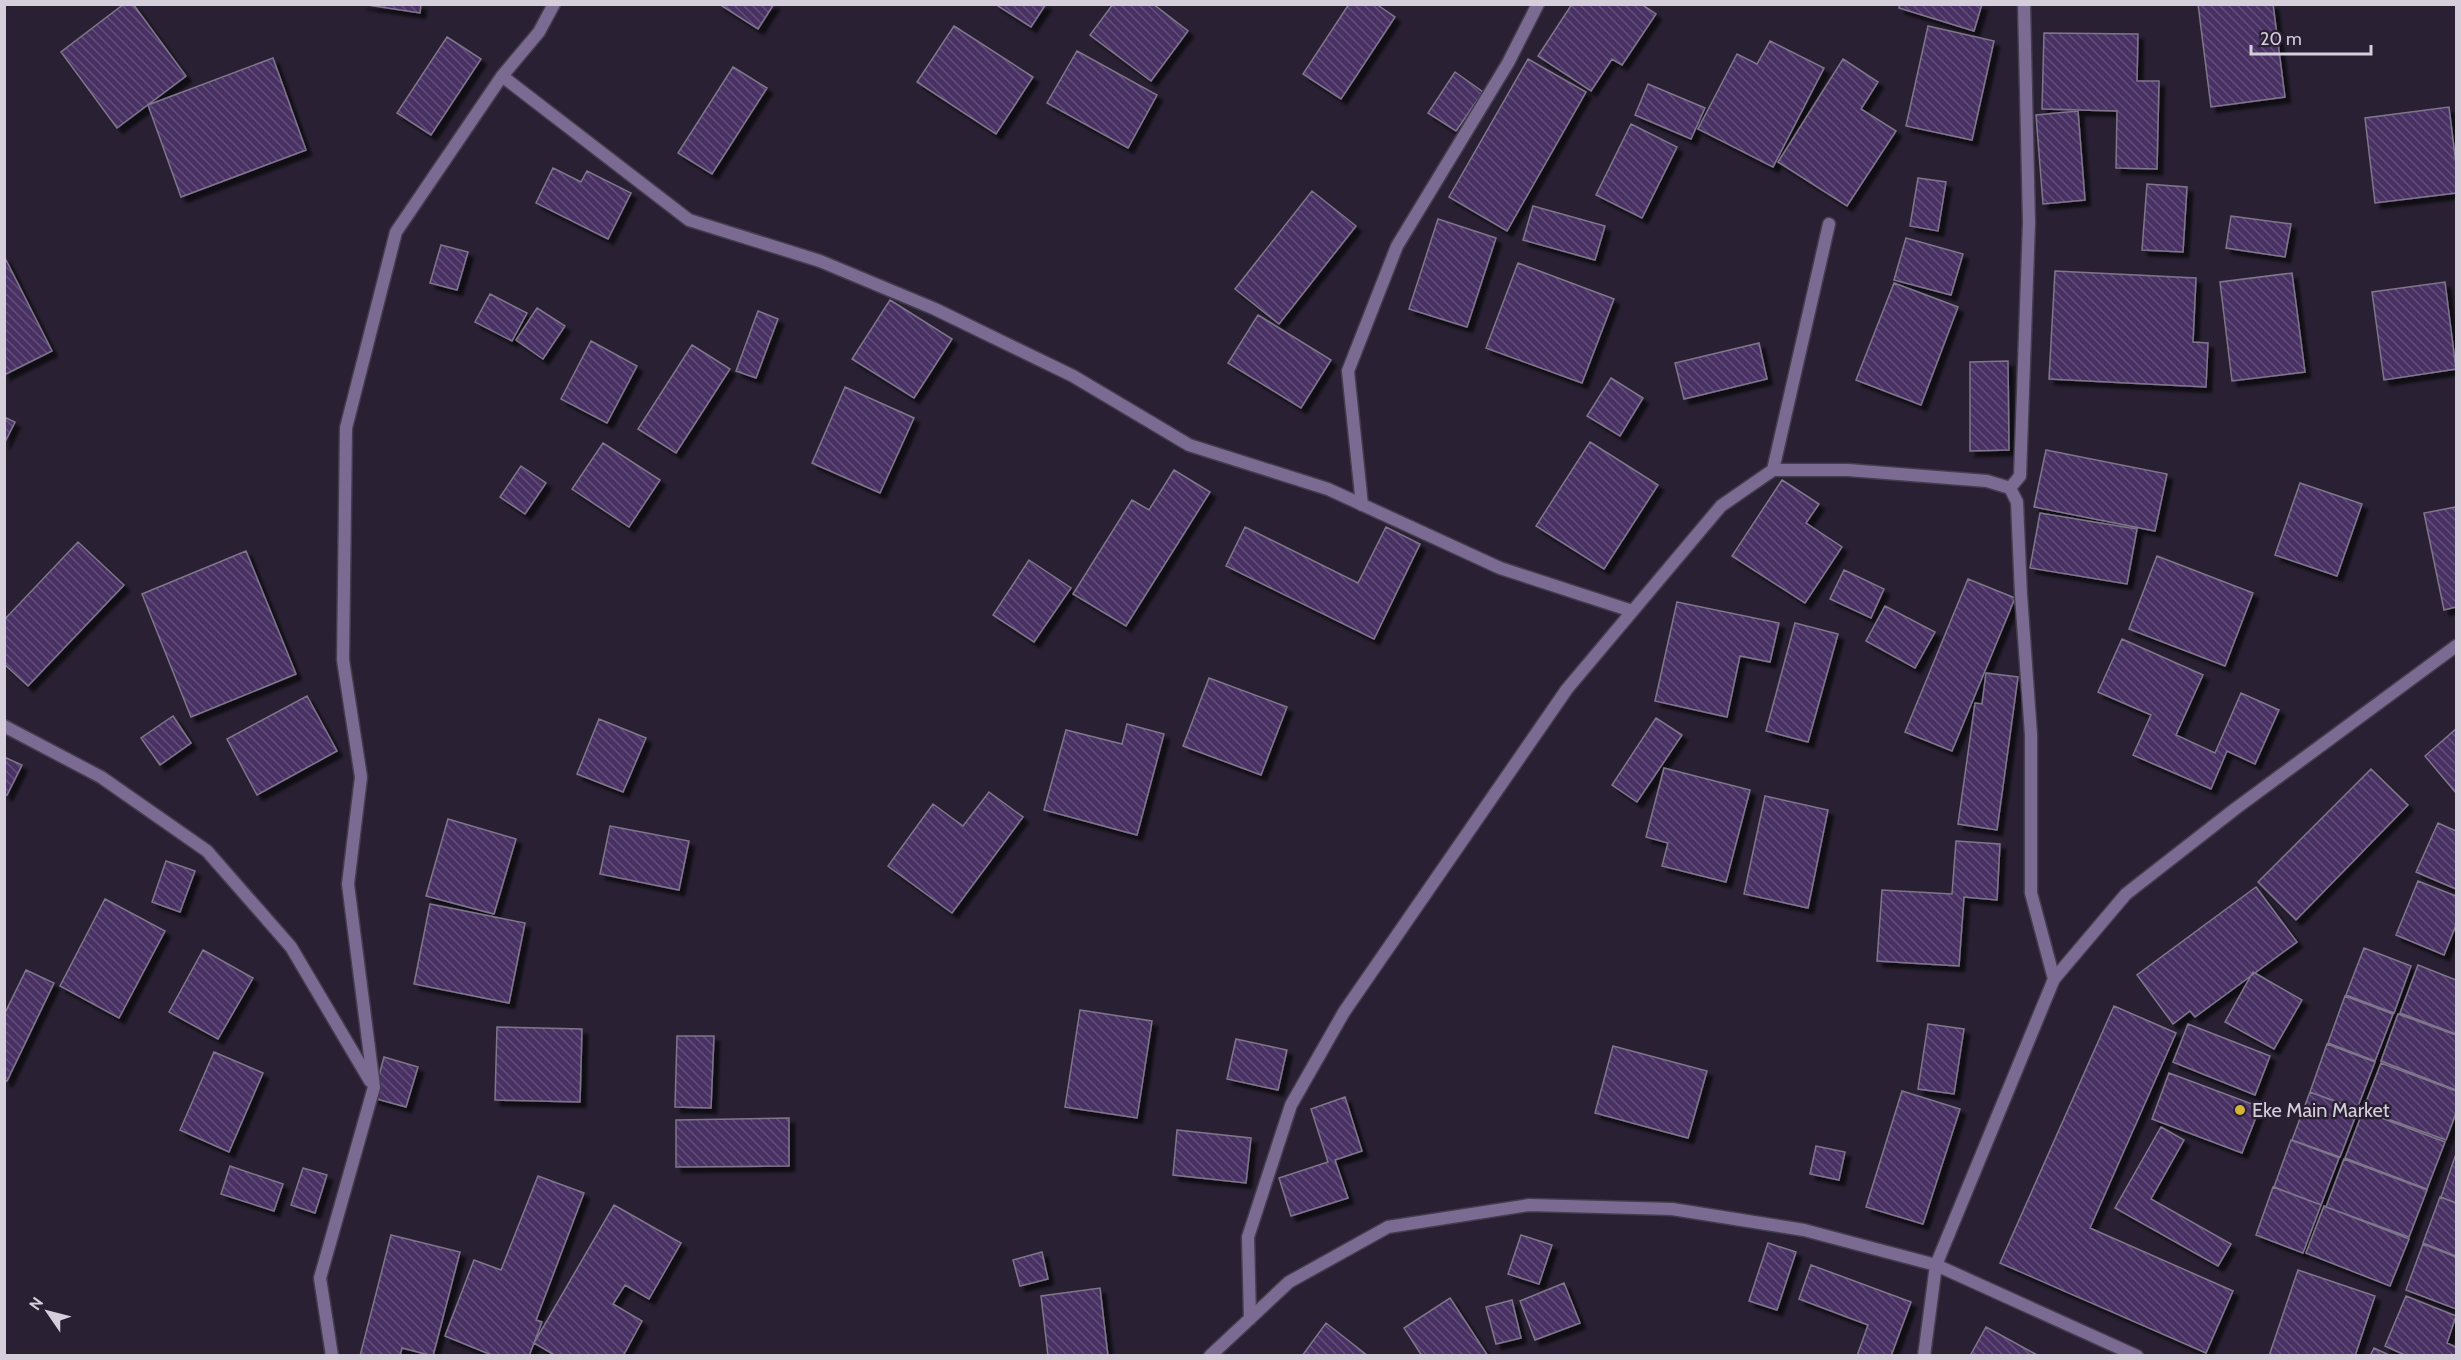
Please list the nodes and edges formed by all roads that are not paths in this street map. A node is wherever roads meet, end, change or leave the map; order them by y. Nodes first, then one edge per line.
1 (554, 4) edge
2 (1538, 4) edge
3 (2024, 4) edge
4 (502, 76) junction
5 (1829, 224) dead end
6 (1773, 470) junction
7 (2010, 488) junction
8 (1362, 505) junction
9 (1632, 611) junction
10 (2457, 646) edge
11 (4, 726) edge
12 (2054, 979) junction
13 (374, 1087) junction
14 (1936, 1265) junction
15 (1250, 1319) junction
16 (332, 1356) edge
17 (1210, 1356) edge
18 (1924, 1356) edge
19 (2137, 1356) edge

1 - 4 street
2 - 8 street
3 - 7 street
4 - 8 street
4 - 13 street
5 - 6 street
6 - 7 street
6 - 9 street
7 - 12 street
8 - 9 street
9 - 15 street
10 - 12 street
11 - 13 street
12 - 14 street
13 - 16 street
14 - 15 street
14 - 18 street
14 - 19 street
15 - 17 street

